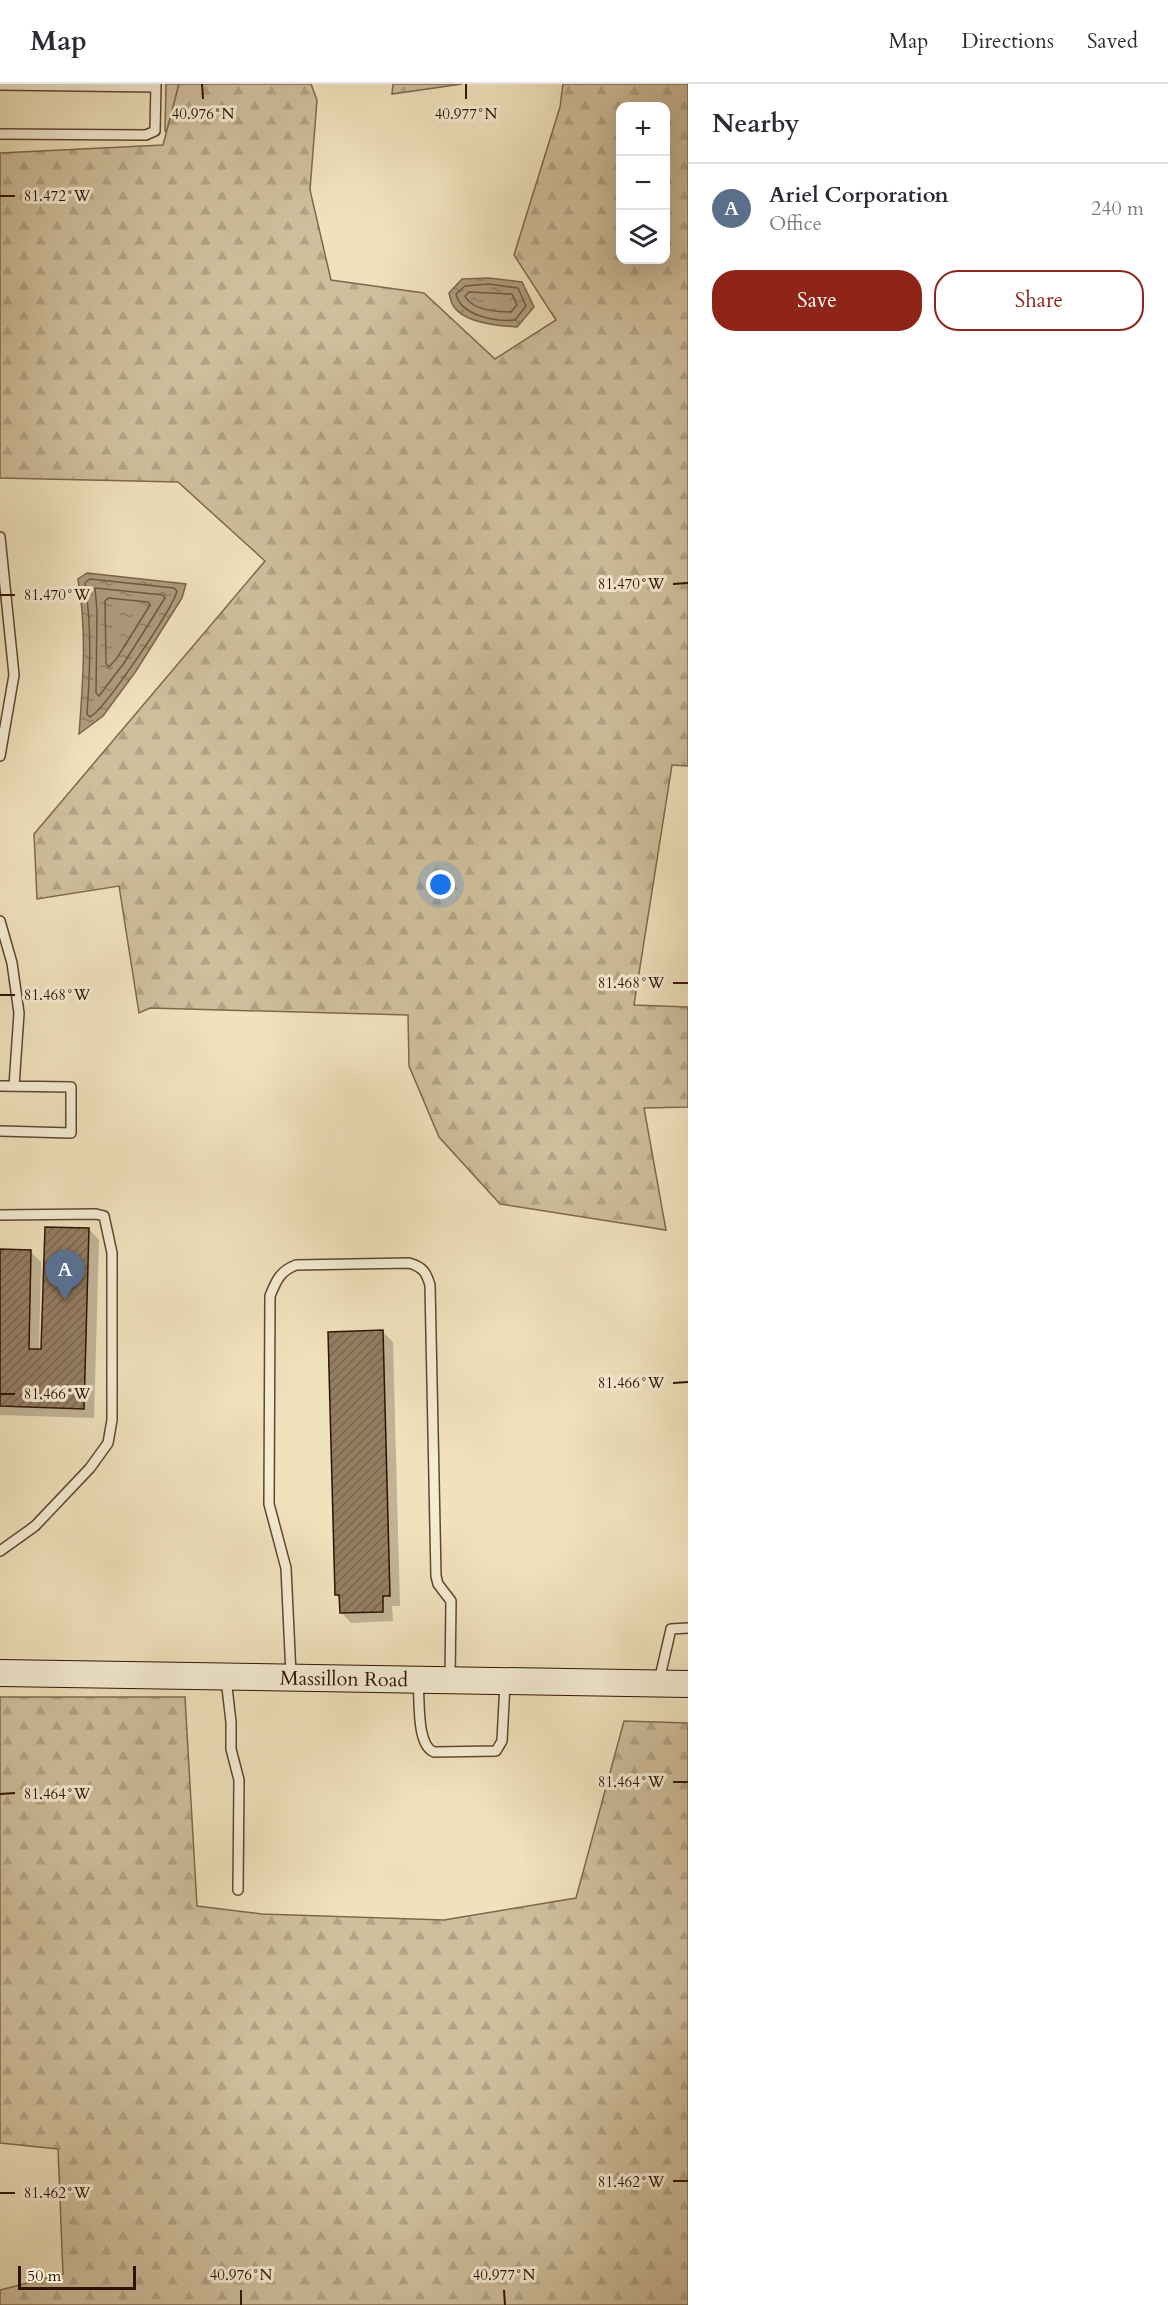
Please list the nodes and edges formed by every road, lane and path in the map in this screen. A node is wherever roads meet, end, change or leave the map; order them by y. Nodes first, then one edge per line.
1 (0, 85) edge
2 (156, 86) edge
3 (0, 134) edge
4 (0, 537) edge
5 (0, 756) edge
6 (0, 921) edge
7 (0, 1086) edge
8 (15, 1086) junction
9 (0, 1131) edge
10 (0, 1215) edge
11 (0, 1551) edge
12 (688, 1628) edge
13 (0, 1673) edge
14 (226, 1676) junction
15 (291, 1677) junction
16 (418, 1679) junction
17 (450, 1680) junction
18 (506, 1681) junction
19 (659, 1683) junction
20 (688, 1684) edge
21 (238, 1890) dead end

1 - 2 lane
2 - 3 lane
4 - 5 lane
6 - 8 lane
7 - 8 lane
8 - 9 lane
10 - 11 lane
12 - 19 lane
13 - 14 main road, Massillon Road
14 - 15 main road, Massillon Road
14 - 21 lane
15 - 16 main road, Massillon Road
15 - 17 lane
16 - 17 main road, Massillon Road
16 - 18 lane
17 - 18 main road, Massillon Road
18 - 19 main road, Massillon Road
19 - 20 main road, Massillon Road

